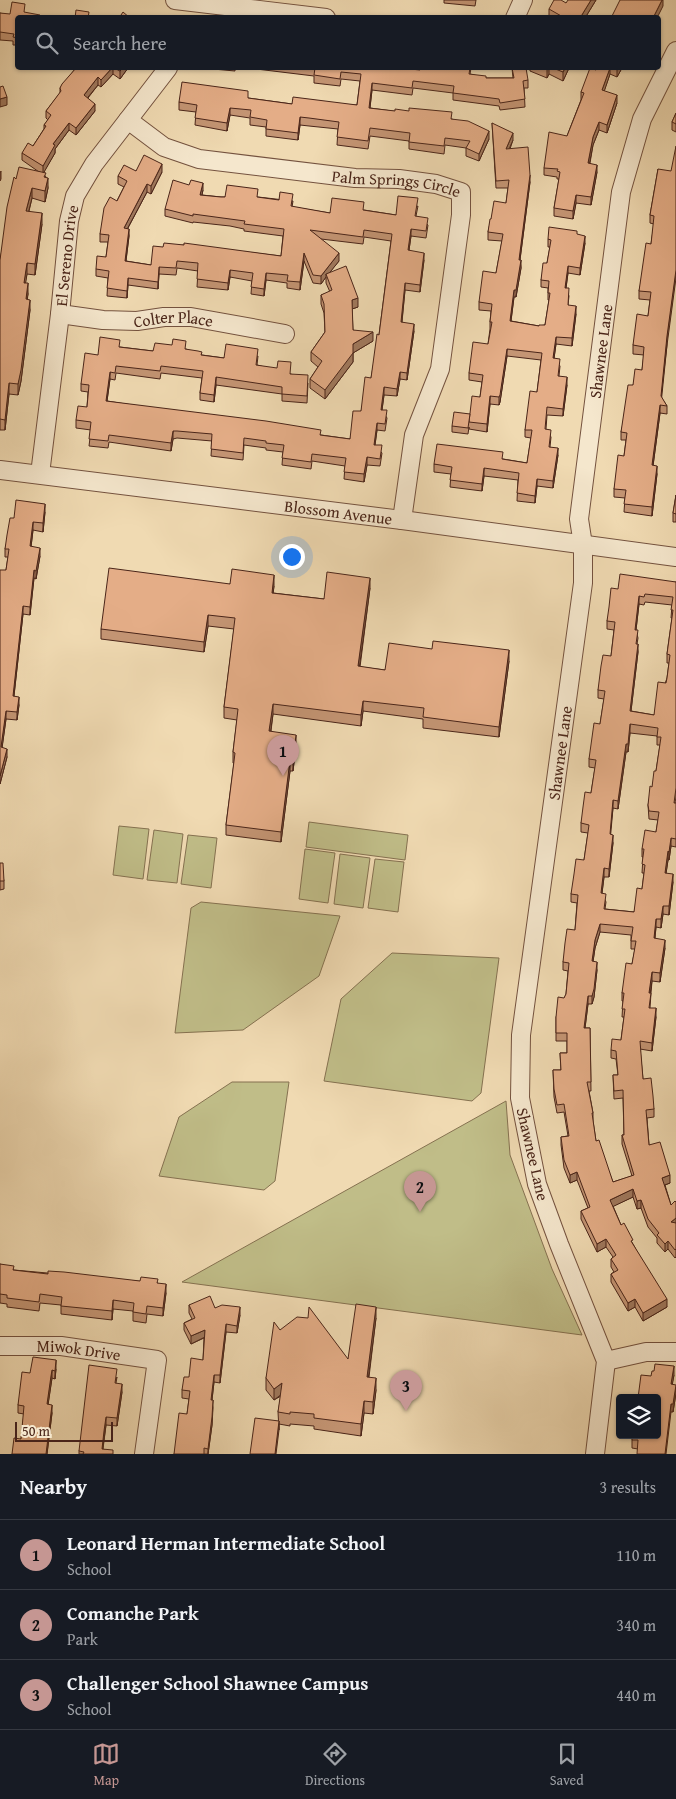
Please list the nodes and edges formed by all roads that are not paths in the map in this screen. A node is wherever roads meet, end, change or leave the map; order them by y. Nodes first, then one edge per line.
1 (523, 0) edge
2 (182, 6) edge
3 (290, 15) edge
4 (516, 15) edge
5 (676, 51) edge
6 (166, 70) edge
7 (128, 120) junction
8 (60, 314) junction
9 (286, 334) dead end
10 (0, 470) edge
11 (40, 474) junction
12 (402, 520) junction
13 (583, 545) junction
14 (676, 557) edge
15 (0, 1346) edge
16 (676, 1352) edge
17 (606, 1361) junction
18 (144, 1454) edge
19 (596, 1454) edge

1 - 4 street
2 - 3 street
5 - 13 street, Shawnee Lane
6 - 7 street, El Sereno Drive
7 - 8 street, El Sereno Drive
7 - 12 street, Palm Springs Circle
8 - 9 street, Colter Place
8 - 11 street, El Sereno Drive
10 - 11 street, Blossom Avenue
11 - 12 street, Blossom Avenue
12 - 13 street, Blossom Avenue
13 - 14 street, Blossom Avenue
13 - 17 street, Shawnee Lane
15 - 18 street, Miwok Drive
16 - 17 street
17 - 19 street, Shawnee Lane

